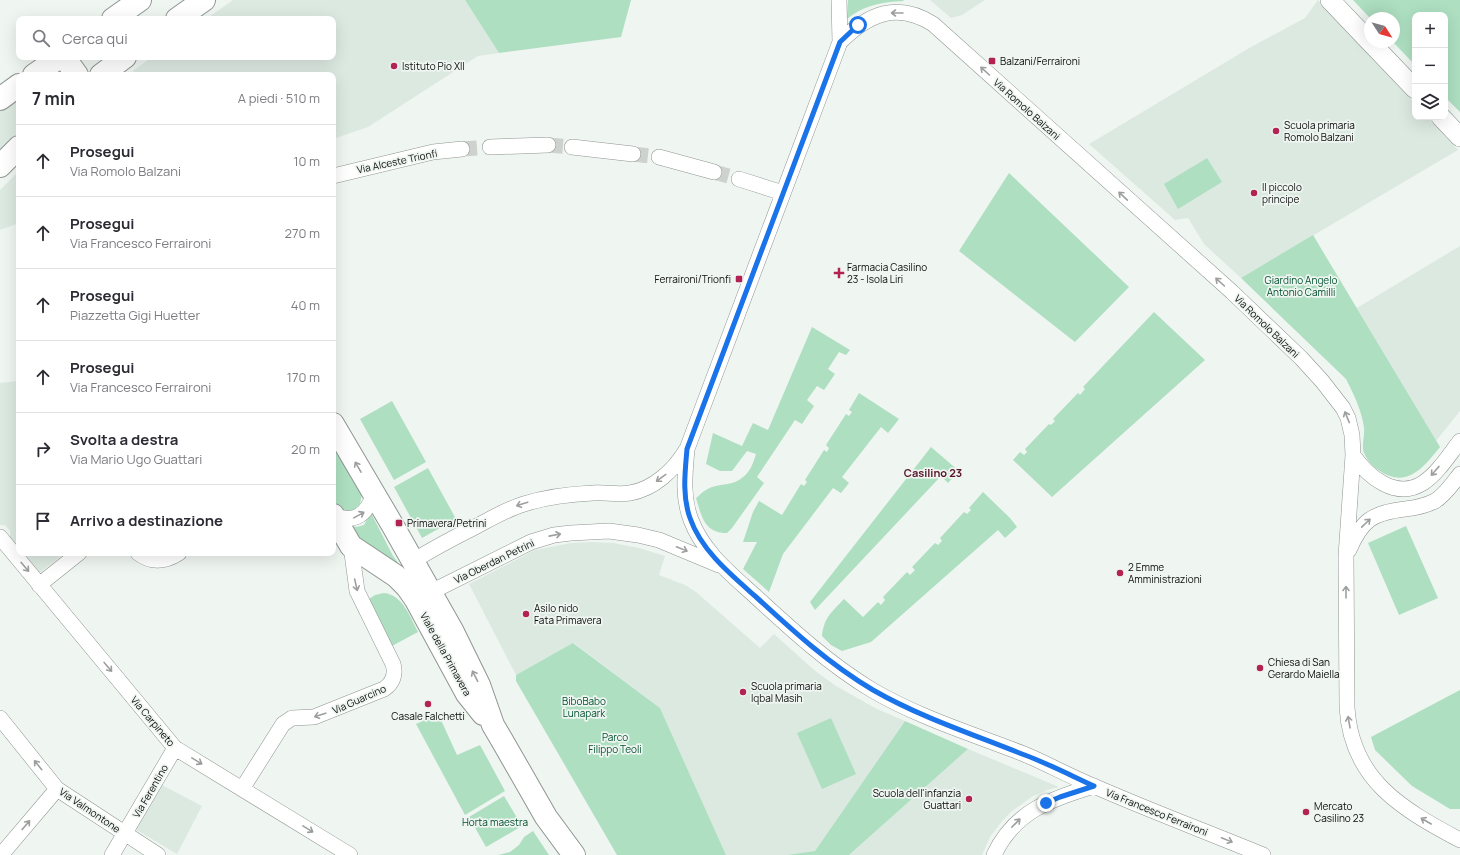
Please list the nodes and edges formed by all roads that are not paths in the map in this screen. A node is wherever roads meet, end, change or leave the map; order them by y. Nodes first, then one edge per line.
1 (140, 0) edge
2 (204, 0) edge
3 (839, 0) edge
4 (1330, 0) edge
5 (117, 16) edge
6 (181, 16) edge
7 (1364, 36) edge
8 (840, 42) junction
9 (1376, 48) edge
10 (56, 60) edge
11 (66, 60) edge
12 (38, 72) edge
13 (75, 72) edge
14 (1412, 86) edge
15 (16, 87) edge
16 (0, 98) edge
17 (1444, 120) edge
18 (1460, 137) edge
19 (548, 145) tunnel mouth
20 (490, 146) tunnel mouth
21 (572, 147) tunnel mouth
22 (462, 149) tunnel mouth
23 (16, 150) edge
24 (633, 154) tunnel mouth
25 (658, 157) tunnel mouth
26 (0, 166) edge
27 (714, 172) tunnel mouth
28 (336, 175) edge
29 (739, 179) tunnel mouth
30 (783, 193) junction
31 (336, 429) edge
32 (1460, 441) edge
33 (687, 449) junction
34 (1353, 455) junction
35 (1460, 474) edge
36 (374, 494) junction
37 (336, 516) edge
38 (336, 520) edge
39 (0, 537) edge
40 (351, 546) junction
41 (75, 556) edge
42 (142, 556) edge
43 (173, 556) edge
44 (1346, 556) junction
45 (413, 561) junction
46 (722, 566) junction
47 (39, 585) junction
48 (423, 596) junction
49 (0, 718) edge
50 (175, 748) junction
51 (1094, 786) junction
52 (57, 789) junction
53 (242, 789) junction
54 (546, 817) junction
55 (125, 834) junction
56 (1460, 840) edge
57 (1, 855) edge
58 (112, 855) edge
59 (158, 855) edge
60 (350, 855) edge
61 (562, 855) edge
62 (574, 855) edge
63 (994, 855) edge
64 (1262, 855) edge

1 - 5 main road
2 - 6 main road
3 - 8 street
4 - 7 street
8 - 30 street
34 -> 8 street, Via Romolo Balzani
9 - 14 street
10 - 12 main road
11 - 13 main road
15 - 16 main road
17 - 18 street
19 - 20 street
21 - 24 street
22 - 28 street, Via Alceste Trionfi
23 - 26 main road
25 - 27 street
29 - 30 street
30 - 33 street
36 -> 31 main road, Viale della Primavera
32 -> 34 street
33 -> 45 street
33 - 46 street
34 - 44 street, Via Romolo Balzani
44 -> 35 street
37 -> 36 street, Viale della Primavera
36 - 45 main road, Viale della Primavera
38 - 40 main road, Viale della Primavera
39 -> 47 street, Via Carpineto
40 - 48 main road, Viale della Primavera
40 -> 53 street, Via Guarcino
41 - 47 street
42 - 43 street
56 -> 44 street, Via Romolo Balzani
45 - 48 main road, Viale della Primavera
48 -> 46 street, Via Oberdan Petrini
46 - 51 street, Via Francesco Ferraironi
47 -> 50 street, Via Carpineto
48 - 54 main road, Viale della Primavera
52 -> 49 street, Via Valmontone
50 -> 53 street, Via Carpineto
50 - 55 street, Via Ferentino
63 -> 51 street
51 -> 64 street, Via Francesco Ferraironi
52 - 55 street, Via Valmontone
57 -> 52 street
53 -> 60 street, Via Carpineto
54 - 61 main road, Viale della Primavera
54 - 62 main road, Viale della Primavera
55 - 58 street, Via Ferentino
55 - 59 street, Via Valmontone

